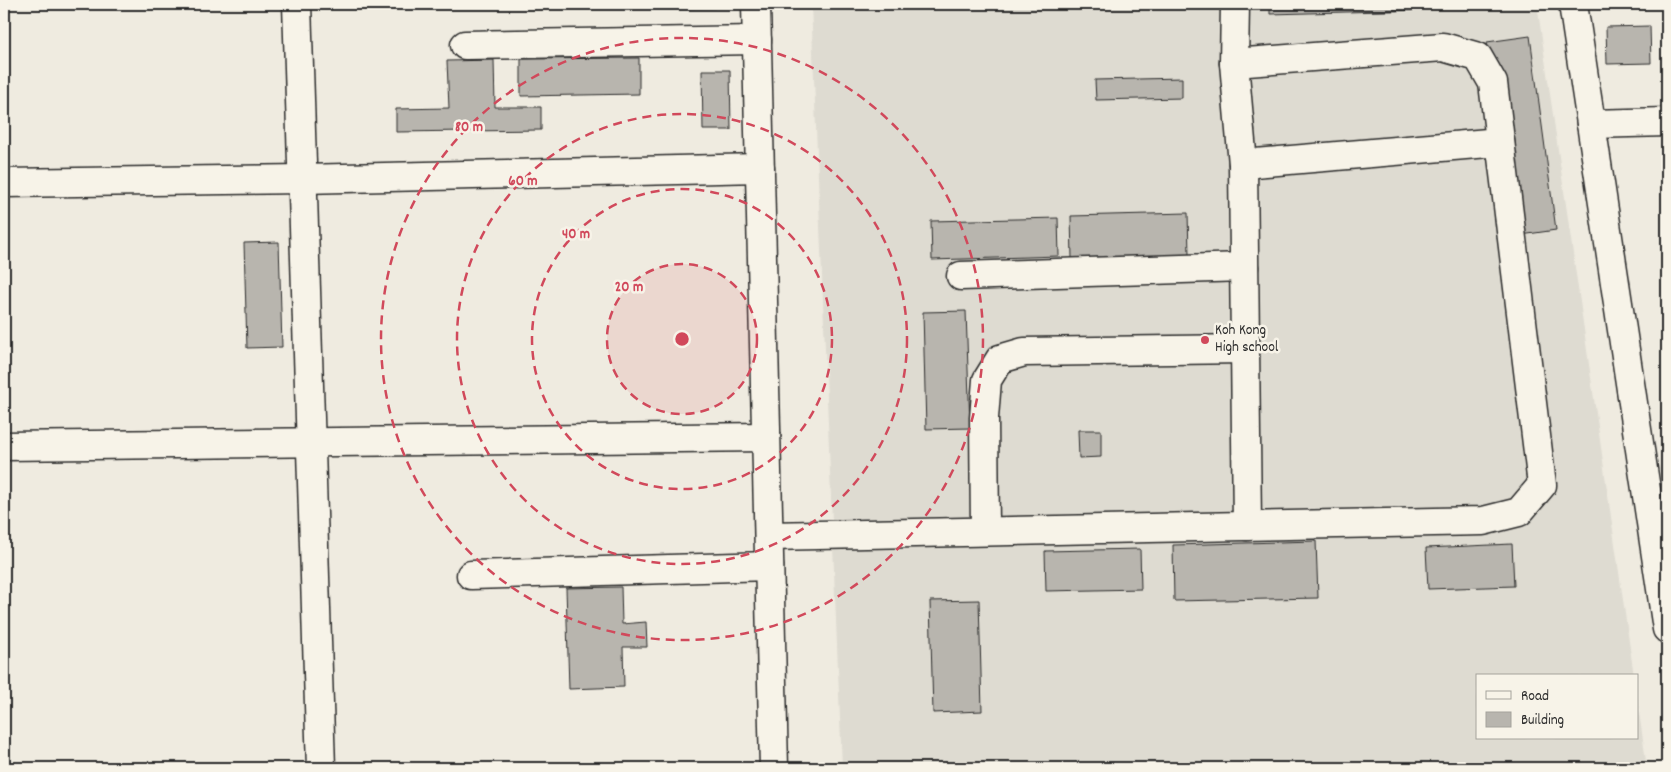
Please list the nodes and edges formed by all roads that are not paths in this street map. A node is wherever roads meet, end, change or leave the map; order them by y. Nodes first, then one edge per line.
1 (297, 4) edge
2 (756, 4) edge
3 (1235, 4) edge
4 (1572, 4) edge
5 (757, 40) junction
6 (465, 45) dead end
7 (1234, 63) junction
8 (1667, 122) edge
9 (1591, 124) junction
10 (1500, 142) junction
11 (1242, 164) junction
12 (760, 168) junction
13 (303, 179) junction
14 (4, 183) edge
15 (1244, 267) junction
16 (961, 276) dead end
17 (1245, 349) junction
18 (766, 437) junction
19 (311, 443) junction
20 (4, 446) edge
21 (1247, 526) junction
22 (984, 532) junction
23 (769, 536) junction
24 (769, 566) junction
25 (471, 575) dead end
26 (1667, 629) edge
27 (321, 768) edge
28 (774, 768) edge

1 - 13 street
2 - 5 street
3 - 7 street
4 - 9 street
5 - 6 street
5 - 12 street
7 - 10 street
7 - 11 street
8 - 9 street
9 - 26 street
10 - 11 street
10 - 21 street
11 - 15 street
12 - 13 street
12 - 18 street
13 - 14 street
13 - 19 street
15 - 16 street
15 - 17 street
17 - 21 street
17 - 22 street
18 - 19 street
18 - 23 street
19 - 20 street
19 - 27 street
21 - 22 street
22 - 23 street
23 - 24 street
24 - 25 street
24 - 28 street

